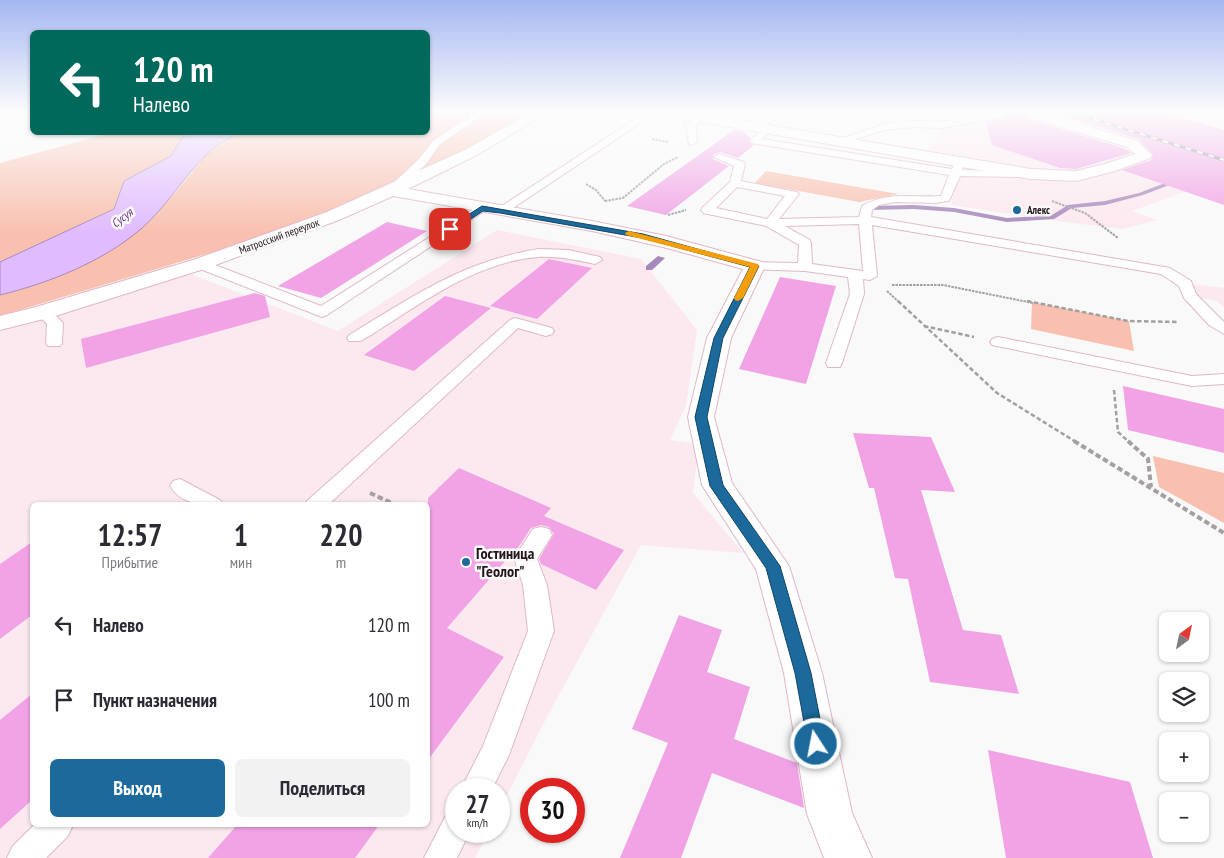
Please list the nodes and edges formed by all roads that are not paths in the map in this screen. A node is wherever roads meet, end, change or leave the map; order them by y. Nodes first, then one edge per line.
1 (429, 152) edge
2 (472, 152) edge
3 (591, 152) edge
4 (837, 152) edge
5 (888, 152) edge
6 (1142, 152) edge
7 (719, 157) dead end
8 (958, 168) junction
9 (735, 183) junction
10 (391, 191) junction
11 (482, 208) junction
12 (500, 210) junction
13 (865, 220) junction
14 (770, 223) junction
15 (595, 260) dead end
16 (200, 264) junction
17 (755, 266) junction
18 (805, 267) junction
19 (869, 279) junction
20 (44, 312) junction
21 (0, 323) edge
22 (1219, 325) edge
23 (546, 331) dead end
24 (355, 338) dead end
25 (998, 342) road end
26 (54, 344) dead end
27 (834, 363) dead end
28 (1224, 379) edge
29 (180, 486) dead end
30 (208, 502) edge
31 (317, 502) edge
32 (541, 535) dead end
33 (482, 778) edge
34 (55, 827) edge
35 (448, 843) edge
36 (23, 858) edge
37 (440, 858) edge
38 (848, 858) edge

1 - 10 lane
2 - 10 street, Матросский переулок
3 - 12 lane
4 - 8 lane
5 - 8 street
6 - 8 street
7 - 9 lane
8 - 13 lane
9 - 14 lane
9 - 14 lane
10 - 11 street
10 - 16 street, Матросский переулок
11 - 12 street
11 - 16 lane
12 - 17 street
13 - 14 lane
13 - 19 lane
13 - 22 lane
14 - 18 lane
15 - 24 lane
16 - 20 street, Матросский переулок
17 - 18 lane
17 - 38 street
18 - 19 lane
19 - 27 lane
20 - 21 street, Матросский переулок
20 - 26 lane
23 - 31 lane
25 - 28 lane
29 - 30 lane
32 - 33 lane
34 - 36 lane
35 - 37 lane

